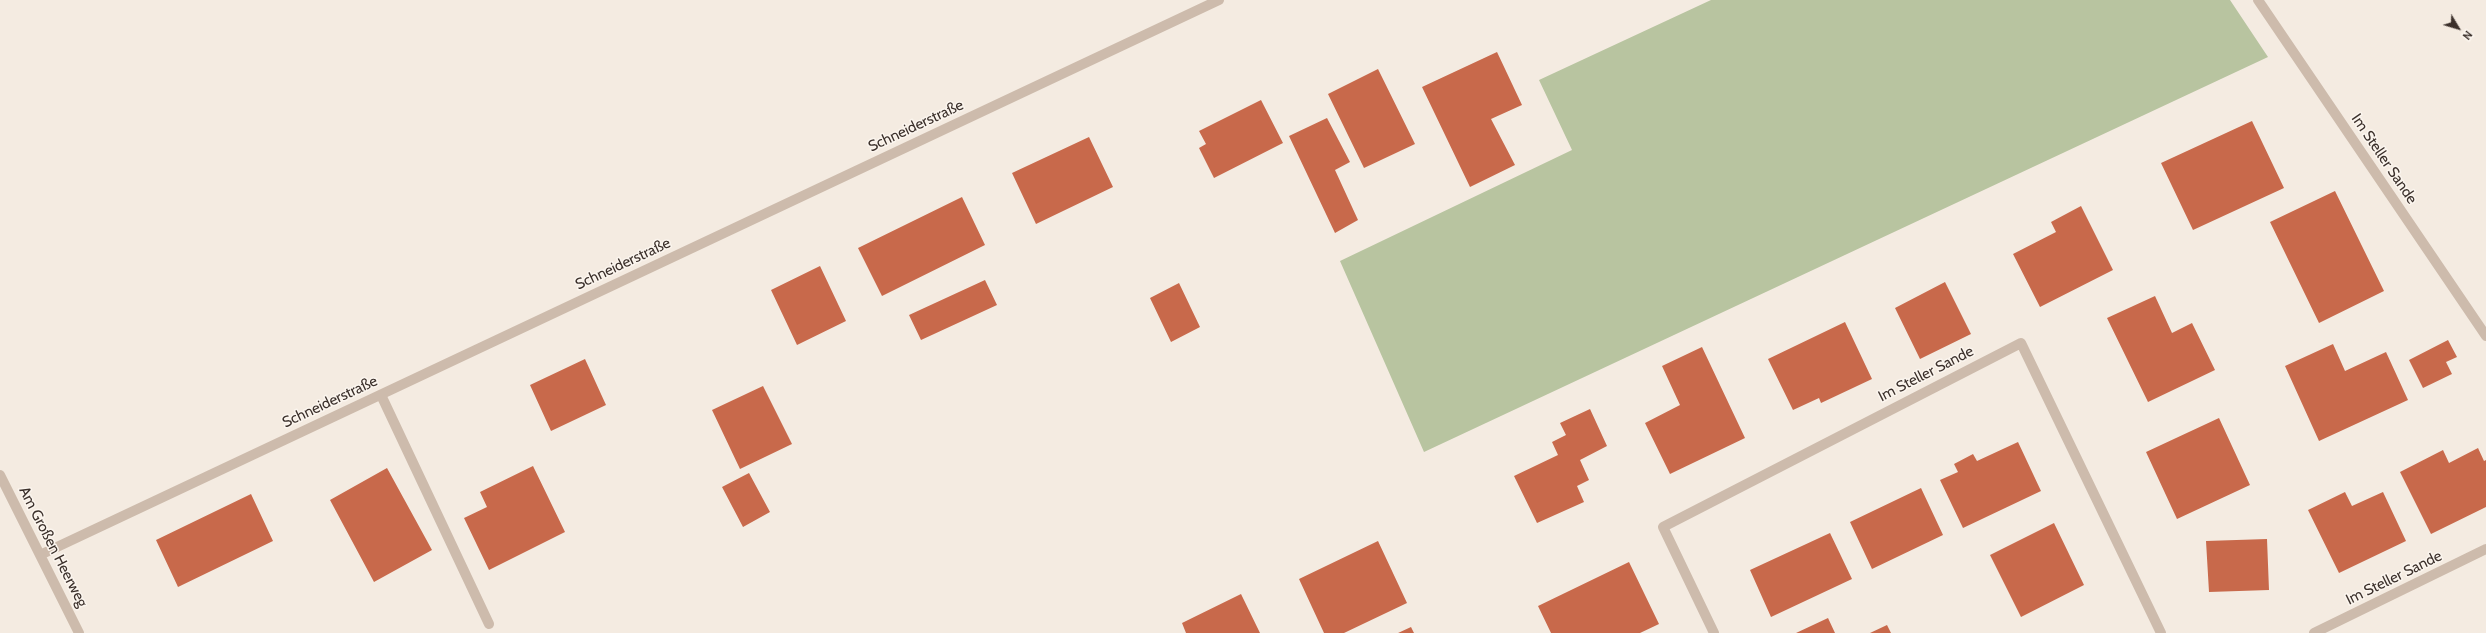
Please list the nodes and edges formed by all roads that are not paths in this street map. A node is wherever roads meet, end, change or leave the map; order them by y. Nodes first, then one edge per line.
1 (1219, 0) edge
2 (2258, 0) edge
3 (2486, 336) edge
4 (381, 395) junction
5 (0, 475) edge
6 (2484, 554) edge
7 (40, 555) junction
8 (488, 624) dead end
9 (79, 633) edge
10 (1714, 633) edge
11 (2162, 633) edge
12 (2314, 633) edge

1 - 4 street, Schneiderstraße
2 - 3 street, Im Steller Sande
4 - 7 street, Schneiderstraße
4 - 8 street
5 - 7 street, Am Großen Heerweg
6 - 12 street, Im Steller Sande
7 - 9 street, Am Großen Heerweg
10 - 11 street, Im Steller Sande

